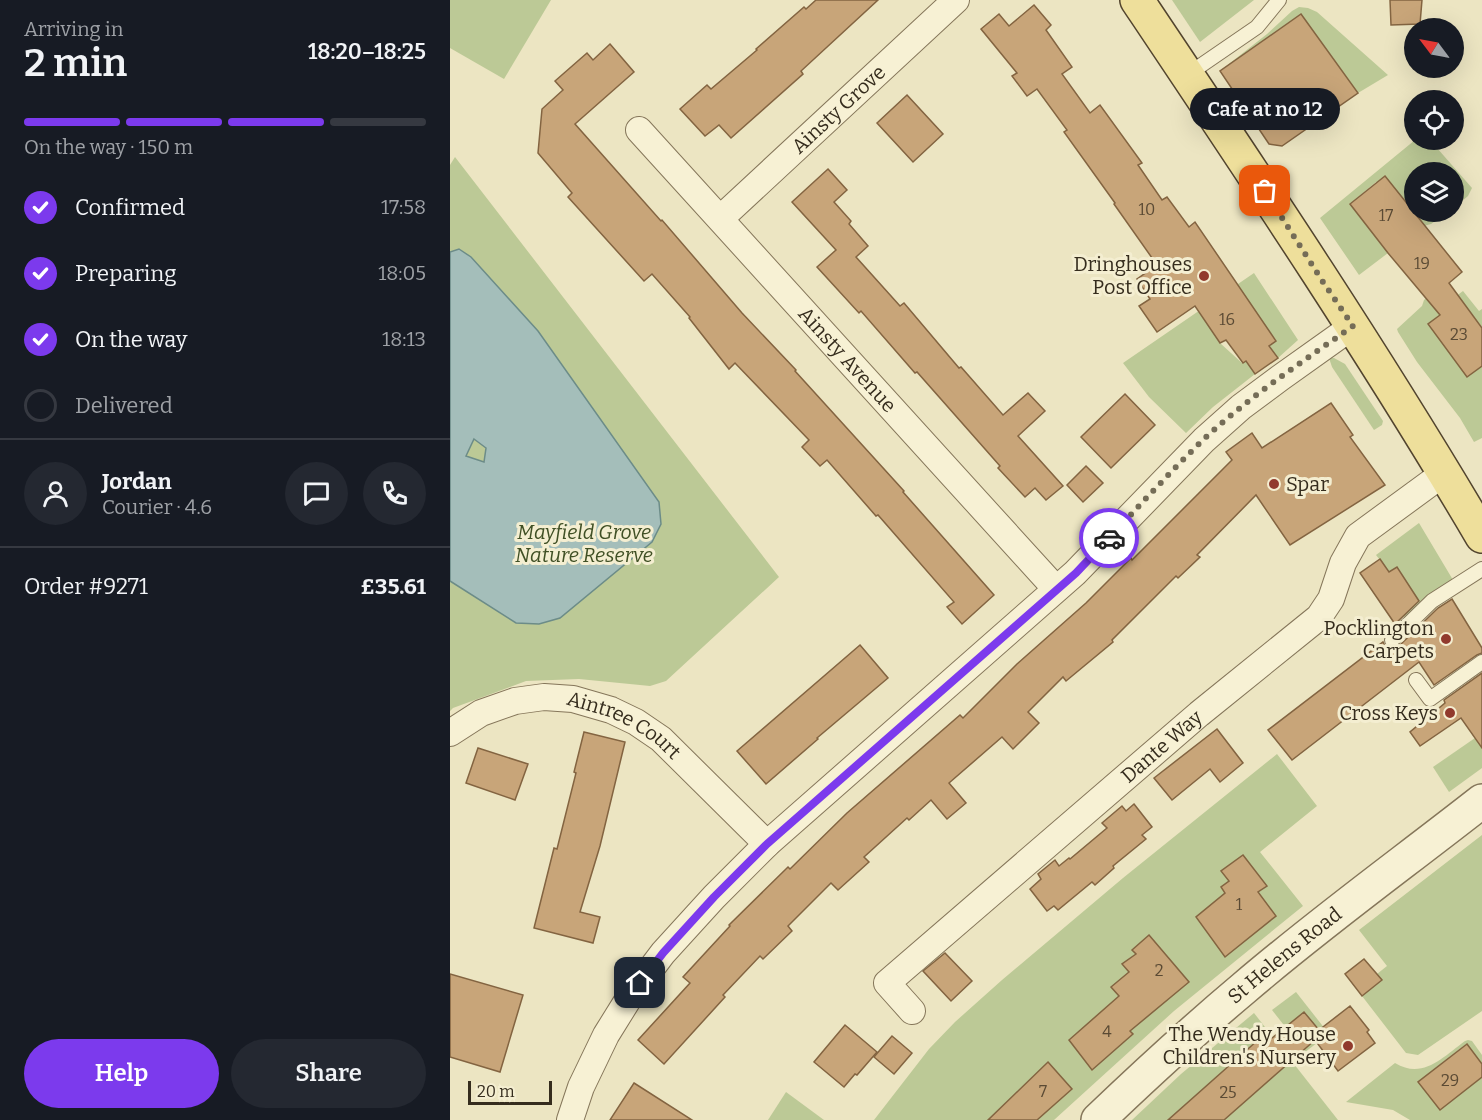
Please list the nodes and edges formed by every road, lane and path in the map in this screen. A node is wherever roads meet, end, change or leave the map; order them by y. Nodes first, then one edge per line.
1 (956, 0) edge
2 (1137, 0) edge
3 (1279, 0) edge
4 (1187, 75) junction
5 (639, 130) dead end
6 (721, 218) junction
7 (1353, 326) junction
8 (1444, 473) junction
9 (1482, 536) edge
10 (1482, 569) edge
11 (1056, 589) junction
12 (1392, 640) dead end
13 (1482, 662) edge
14 (1416, 680) dead end
15 (450, 733) edge
16 (1482, 801) edge
17 (767, 844) junction
18 (912, 1011) dead end
19 (570, 1120) edge
20 (1098, 1120) edge

1 - 6 street, Ainsty Grove
2 - 4 main road
3 - 4 lane
4 - 7 main road
5 - 6 street, Ainsty Avenue
6 - 11 street, Ainsty Avenue
7 - 8 main road
7 - 11 street
8 - 9 main road
8 - 18 street, Dante Way
10 - 12 lane
11 - 17 street
13 - 14 lane
15 - 17 street, Aintree Court
16 - 20 street, St Helens Road
17 - 19 street

